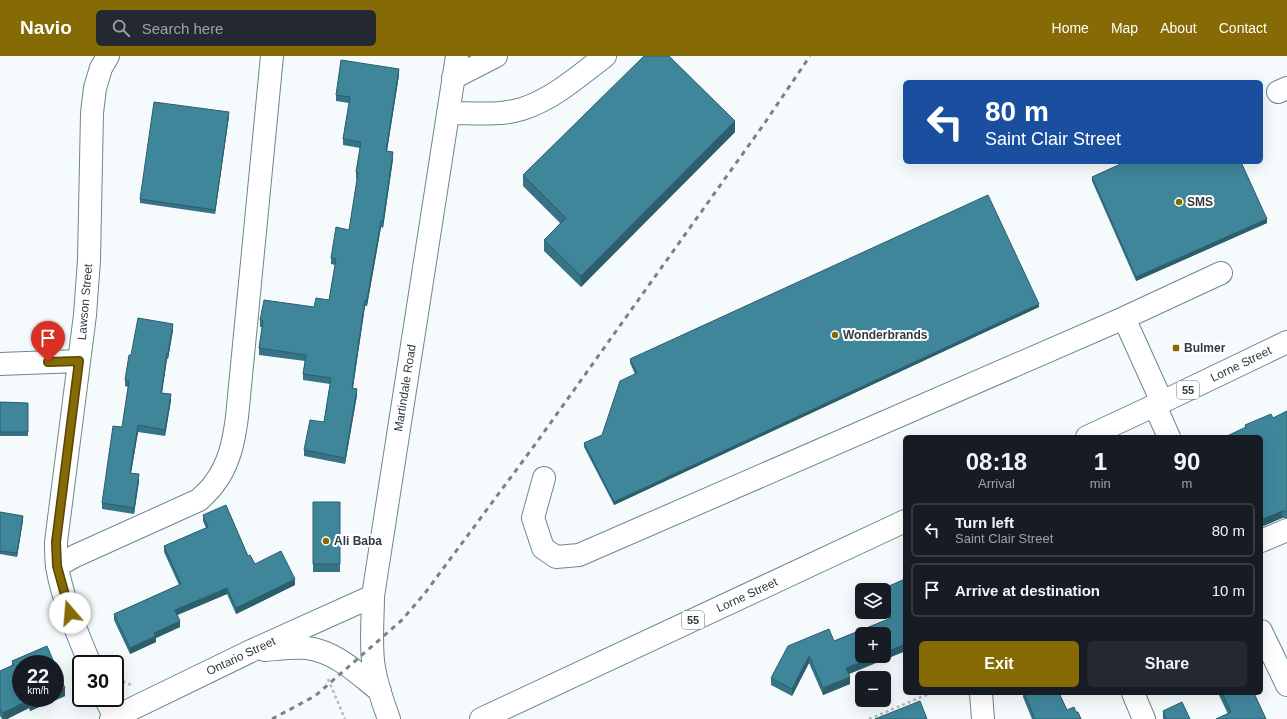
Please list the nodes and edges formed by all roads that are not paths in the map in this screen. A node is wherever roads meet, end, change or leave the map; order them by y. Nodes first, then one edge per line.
1 (108, 56) edge
2 (272, 56) edge
3 (457, 56) edge
4 (496, 56) edge
5 (604, 56) edge
6 (454, 78) junction
7 (448, 113) junction
8 (1221, 273) dead end
9 (1124, 318) junction
10 (1287, 342) edge
11 (79, 361) junction
12 (0, 364) edge
13 (1159, 404) junction
14 (1091, 435) edge
15 (1168, 435) edge
16 (544, 478) dead end
17 (903, 522) edge
18 (1287, 530) edge
19 (1263, 540) edge
20 (57, 566) junction
21 (373, 596) junction
22 (1263, 635) edge
23 (253, 650) junction
24 (86, 655) edge
25 (1287, 686) edge
26 (380, 691) junction
27 (980, 695) edge
28 (1134, 695) edge
29 (110, 711) edge
30 (389, 719) edge
31 (481, 719) edge
32 (983, 719) edge
33 (1144, 719) edge

1 - 11 street, Lawson Street
2 - 20 street
3 - 6 street, Martindale Road
4 - 6 street
5 - 7 street
6 - 7 street, Martindale Road
7 - 21 street, Martindale Road
8 - 9 street
9 - 13 street
9 - 16 street
10 - 13 street, Lorne Street / 55
11 - 12 street
11 - 20 street, Lawson Street
13 - 14 street, Lorne Street / 55
13 - 15 street
17 - 31 street, Lorne Street / 55
18 - 19 street
20 - 24 street, Lawson Street
21 - 23 street, Ontario Street
21 - 26 street, Martindale Road
22 - 25 street
23 - 26 street
23 - 29 street, Ontario Street
26 - 30 street, Martindale Road
27 - 32 street
28 - 33 street

